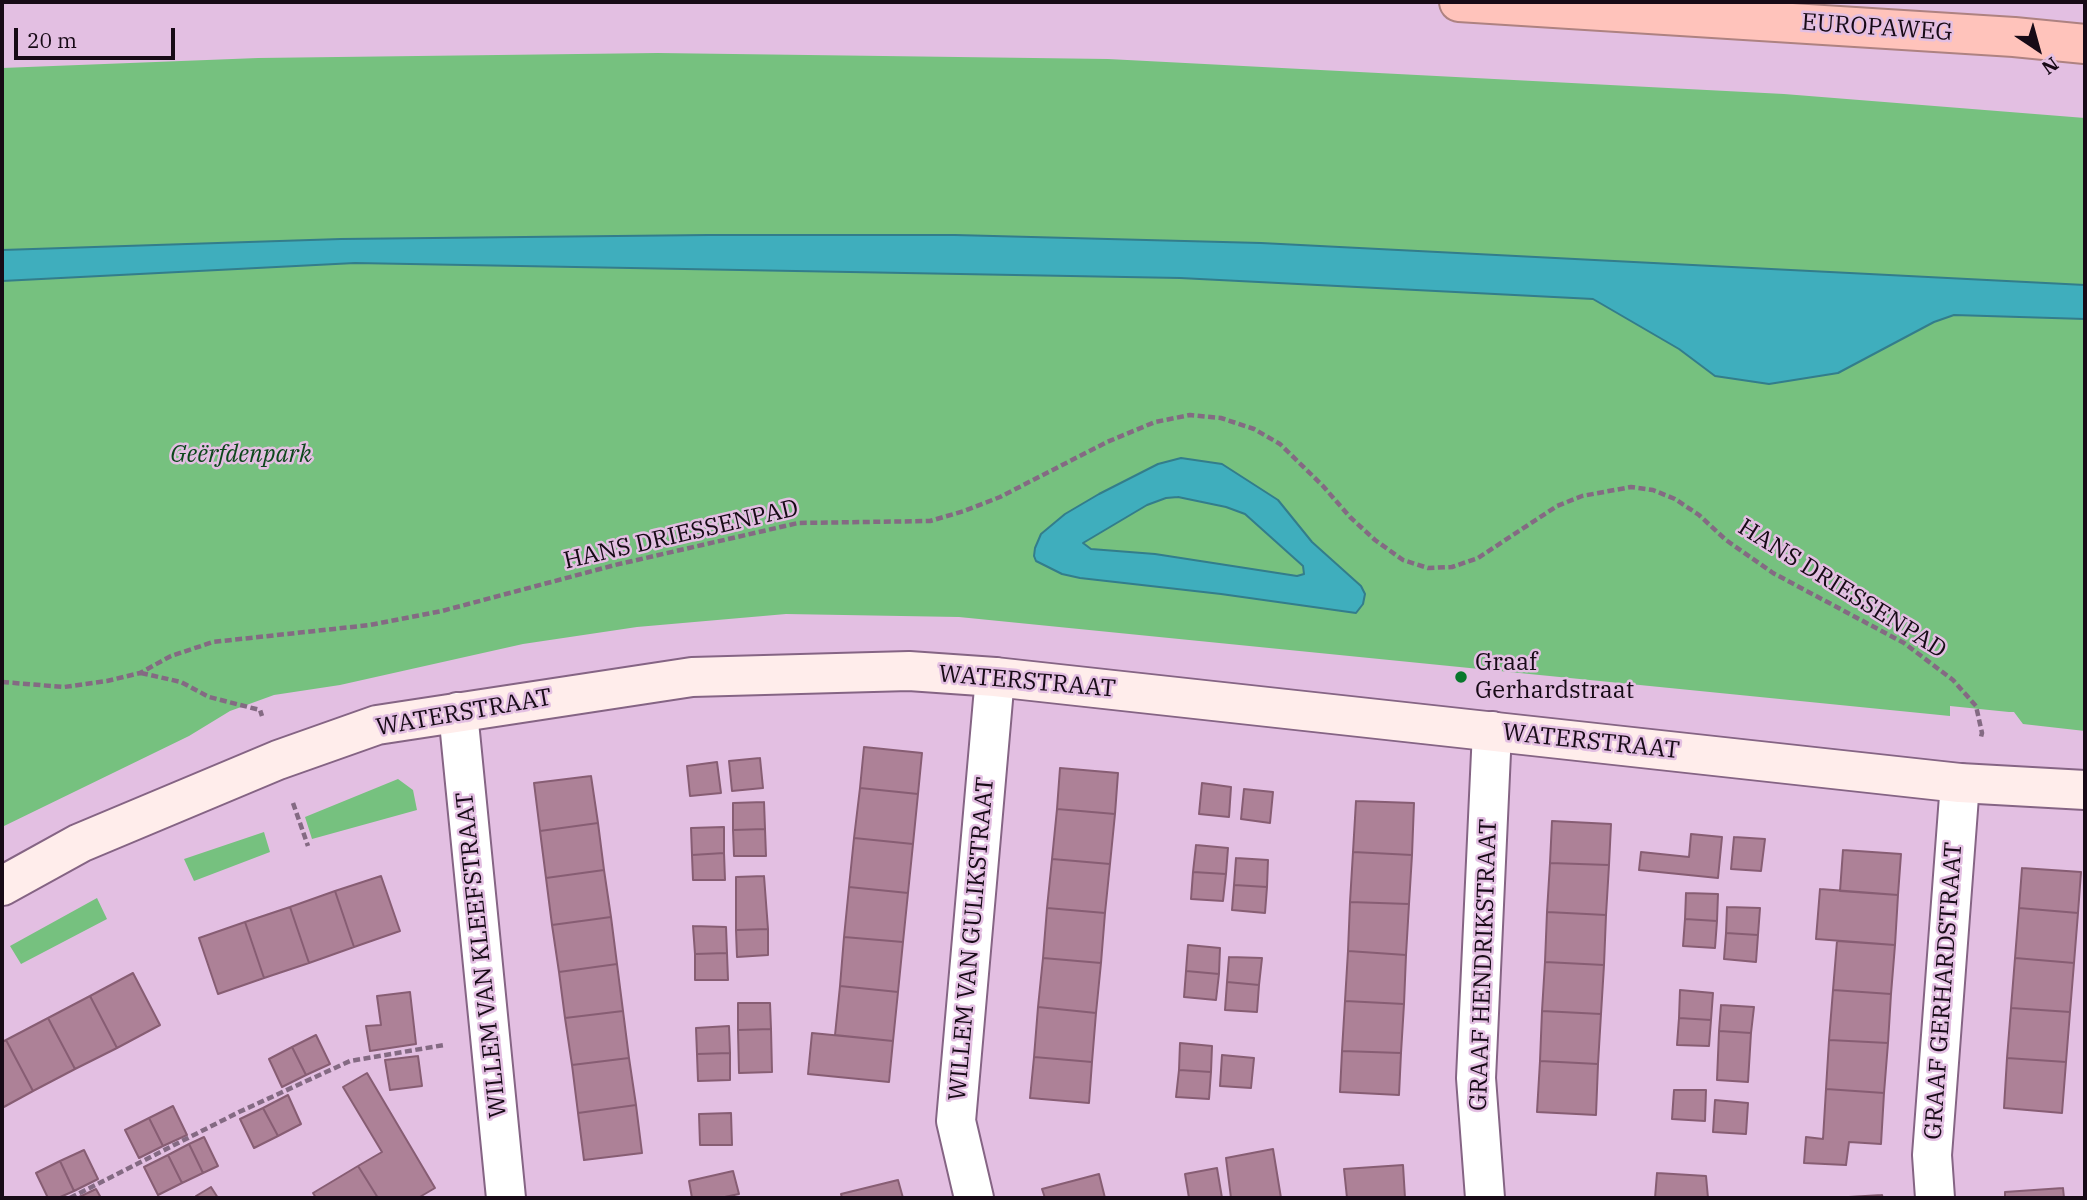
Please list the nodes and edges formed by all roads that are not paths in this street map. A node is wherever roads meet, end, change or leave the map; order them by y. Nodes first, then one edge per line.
1 (1459, 2) edge
2 (2085, 44) edge
3 (995, 677) junction
4 (458, 712) junction
5 (1492, 731) junction
6 (1960, 783) junction
7 (2085, 790) edge
8 (2, 886) edge
9 (506, 1198) edge
10 (974, 1198) edge
11 (1485, 1198) edge
12 (1935, 1198) edge

1 - 2 highway, EUROPAWEG
3 - 4 street, WATERSTRAAT
3 - 5 street, WATERSTRAAT
3 - 10 street, WILLEM VAN GULIKSTRAAT
4 - 8 street, WATERSTRAAT
4 - 9 street, WILLEM VAN KLEEFSTRAAT
5 - 6 street, WATERSTRAAT
5 - 11 street, GRAAF HENDRIKSTRAAT
6 - 7 street, WATERSTRAAT
6 - 12 street, GRAAF GERHARDSTRAAT

